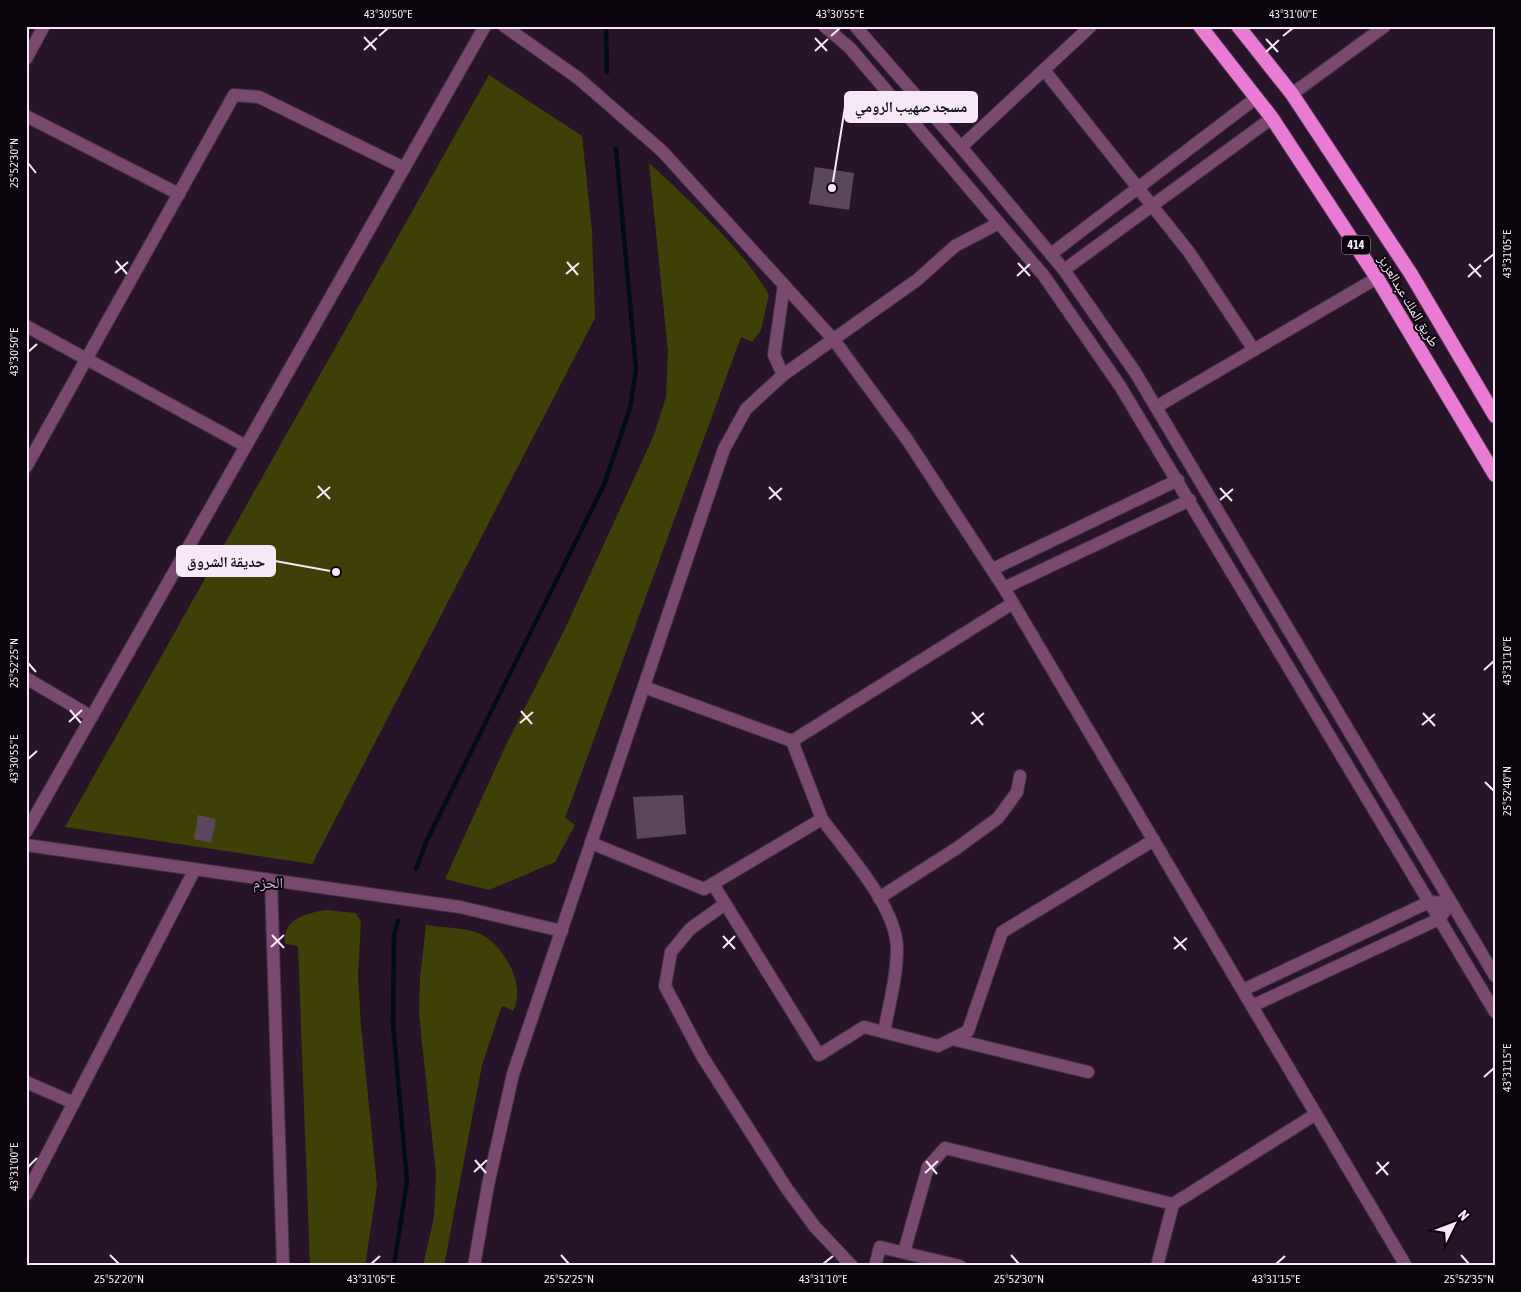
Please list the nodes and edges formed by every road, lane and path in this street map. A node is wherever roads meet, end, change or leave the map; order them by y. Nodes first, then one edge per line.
1 (44, 26) edge
2 (485, 26) edge
3 (504, 26) edge
4 (824, 26) edge
5 (1091, 26) edge
6 (1200, 26) edge
7 (1238, 26) edge
8 (1385, 26) edge
9 (861, 28) edge
10 (26, 59) edge
11 (1044, 70) junction
12 (1292, 94) junction
13 (1256, 98) junction
14 (26, 116) edge
15 (1272, 118) junction
16 (961, 147) junction
17 (404, 168) junction
18 (1138, 188) junction
19 (178, 194) junction
20 (1152, 205) junction
21 (999, 223) junction
22 (1051, 254) junction
23 (1064, 270) junction
24 (1377, 278) junction
25 (784, 285) junction
26 (26, 326) edge
27 (834, 340) junction
28 (1254, 350) junction
29 (88, 358) junction
30 (783, 375) junction
31 (1156, 407) junction
32 (1495, 416) edge
33 (246, 446) junction
34 (26, 468) edge
35 (1495, 475) edge
36 (1178, 480) junction
37 (1190, 500) junction
38 (993, 569) junction
39 (1004, 588) junction
40 (1013, 603) junction
41 (26, 678) edge
42 (644, 687) junction
43 (92, 717) junction
44 (792, 740) junction
45 (1020, 776) dead end
46 (822, 819) junction
47 (26, 832) edge
48 (1154, 840) junction
49 (591, 843) junction
50 (26, 845) edge
51 (195, 869) junction
52 (271, 880) junction
53 (713, 884) junction
54 (879, 898) junction
55 (1429, 902) junction
56 (1451, 903) junction
57 (725, 904) junction
58 (1439, 919) junction
59 (562, 931) junction
60 (1495, 976) edge
61 (1243, 990) junction
62 (1252, 1006) junction
63 (1495, 1012) edge
64 (884, 1032) junction
65 (952, 1039) junction
66 (1088, 1072) dead end
67 (26, 1082) edge
68 (74, 1103) junction
69 (1316, 1114) junction
70 (26, 1194) edge
71 (1173, 1204) junction
72 (904, 1252) junction
73 (283, 1266) edge
74 (474, 1266) edge
75 (852, 1266) edge
76 (875, 1266) edge
77 (960, 1266) edge
78 (1157, 1266) edge
79 (1406, 1266) edge

1 - 10 street
2 - 17 street
3 - 25 street
4 - 21 street
5 - 11 street
6 - 13 highway, طريق الملك عبدالعزيز / 414
7 - 12 highway, طريق الملك عبدالعزيز / 414
8 - 12 street
9 - 16 street
11 - 16 street
11 - 18 street
12 - 32 highway, طريق الملك عبدالعزيز / 414
13 - 15 highway, طريق الملك عبدالعزيز / 414
13 - 18 street
14 - 19 street
15 - 20 street
15 - 24 highway, طريق الملك عبدالعزيز / 414
16 - 22 street
17 - 19 street
17 - 33 street
18 - 20 street
18 - 22 street
19 - 29 street
20 - 23 street
20 - 28 street
21 - 27 street
21 - 36 street
22 - 23 street
23 - 31 street
24 - 28 street
24 - 35 highway, طريق الملك عبدالعزيز / 414
25 - 27 street
25 - 30 street
26 - 29 street
27 - 30 street
27 - 38 street
28 - 31 street
29 - 33 street
29 - 34 street
30 - 42 street
31 - 56 street
33 - 43 street
36 - 37 street
36 - 38 street
37 - 39 street
37 - 55 street
38 - 39 street
39 - 40 street
40 - 44 street
40 - 48 street
41 - 43 street
42 - 44 street
42 - 49 street
43 - 47 street
44 - 46 street
45 - 54 street
46 - 53 street
46 - 54 street
48 - 61 street
48 - 65 street
49 - 53 street
49 - 59 street
50 - 51 street
51 - 52 street
51 - 68 street
52 - 59 street
52 - 73 street
53 - 57 street
54 - 64 street
55 - 56 street
55 - 58 street
55 - 61 street
56 - 58 street
56 - 60 street
57 - 64 street
57 - 75 street
58 - 62 street
58 - 63 street
59 - 74 street
61 - 62 street
62 - 69 street
64 - 65 street
65 - 66 street
67 - 68 street
68 - 70 street
69 - 71 street
69 - 79 street
71 - 72 street
71 - 78 street
72 - 76 street
72 - 77 street

